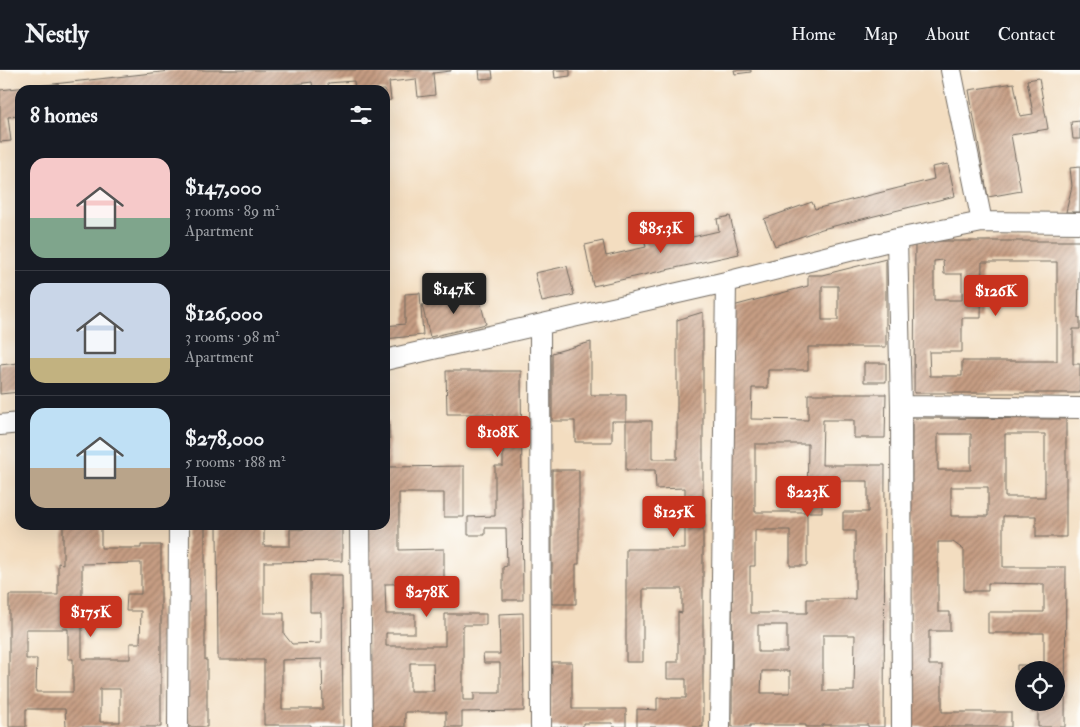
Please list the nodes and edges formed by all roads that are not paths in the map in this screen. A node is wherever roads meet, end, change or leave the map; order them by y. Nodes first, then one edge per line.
1 (952, 70) edge
2 (982, 222) junction
3 (1080, 223) edge
4 (897, 239) junction
5 (726, 282) junction
6 (540, 326) junction
7 (390, 359) edge
8 (901, 406) junction
9 (1080, 408) edge
10 (15, 424) edge
11 (0, 425) edge
12 (179, 530) edge
13 (360, 530) edge
14 (178, 727) edge
15 (362, 727) edge
16 (541, 727) edge
17 (720, 727) edge
18 (902, 727) edge

1 - 2 street
2 - 3 street
2 - 4 street
4 - 5 street
4 - 8 street
5 - 6 street
5 - 17 street
6 - 7 street
6 - 16 street
8 - 9 street
8 - 18 street
10 - 11 street
12 - 14 street
13 - 15 street

